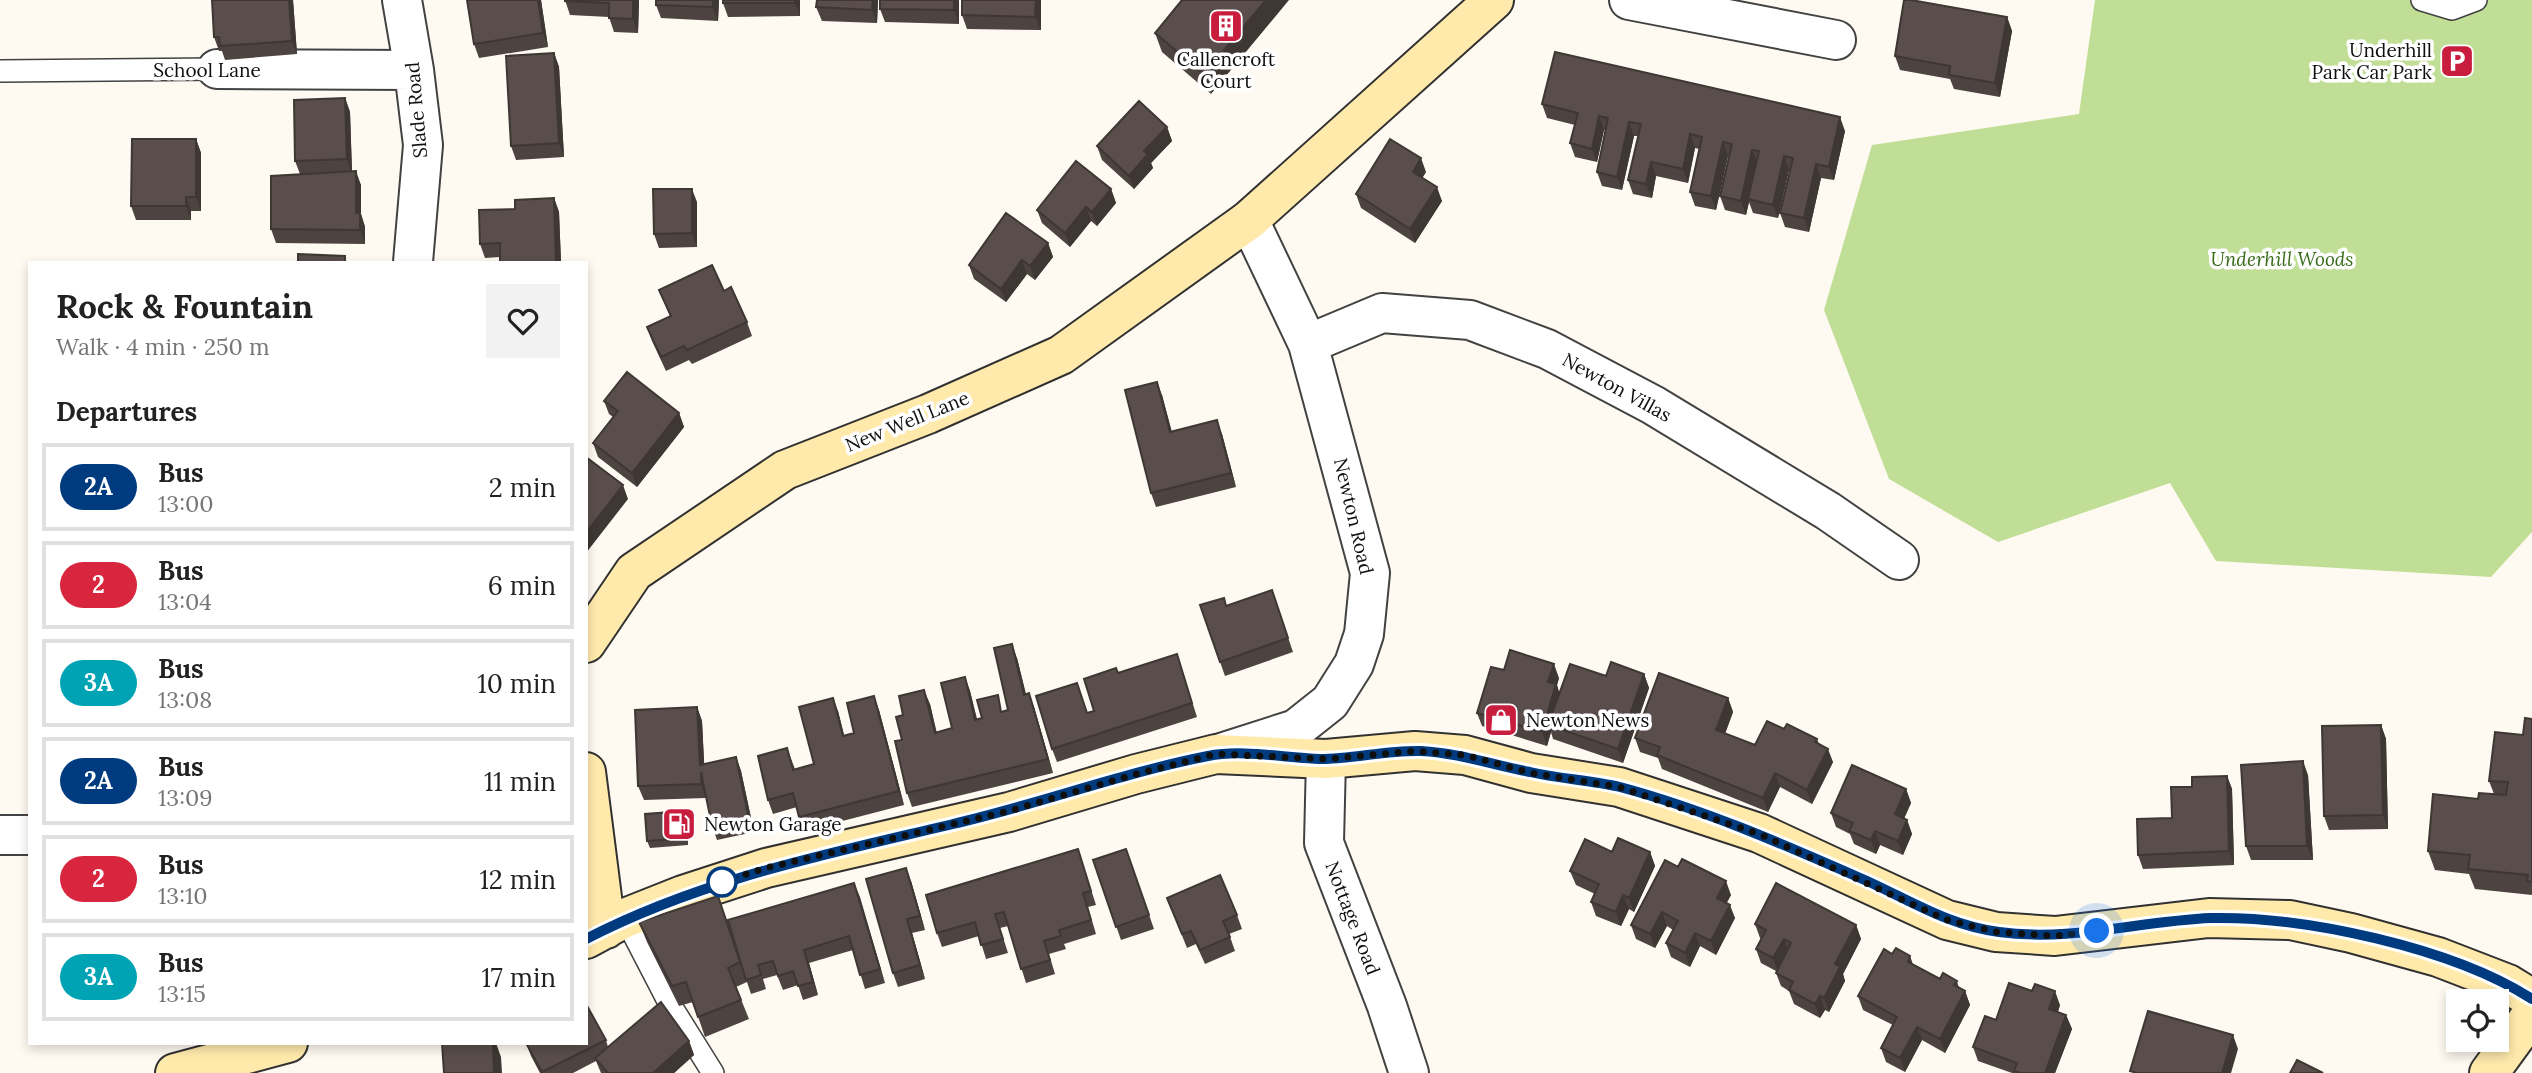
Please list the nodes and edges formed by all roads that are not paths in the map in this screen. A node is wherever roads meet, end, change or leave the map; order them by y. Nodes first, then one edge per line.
1 (402, 0) edge
2 (1494, 0) edge
3 (1629, 0) edge
4 (2422, 0) edge
5 (2476, 0) edge
6 (1836, 40) dead end
7 (217, 69) joint
8 (414, 70) junction
9 (0, 71) edge
10 (1249, 219) junction
11 (413, 261) edge
12 (1308, 344) junction
13 (1899, 560) dead end
14 (588, 640) edge
15 (1216, 754) junction
16 (1326, 759) junction
17 (588, 788) edge
18 (0, 835) edge
19 (28, 835) edge
20 (606, 928) edge
21 (2531, 1012) edge
22 (280, 1045) edge
23 (175, 1073) edge
24 (713, 1073) edge
25 (1409, 1073) edge
26 (2489, 1073) edge

1 - 8 street, Slade Road
2 - 10 street
3 - 6 street
4 - 5 lane
7 - 8 street, School Lane
7 - 9 lane, School Lane
8 - 11 street, Slade Road
10 - 12 street, Newton Road
10 - 14 street, New Well Lane
12 - 13 street, Newton Villas
12 - 15 street, Newton Road
15 - 16 street
15 - 20 street, Newton Road
16 - 21 street
16 - 25 street, Nottage Road
17 - 20 street
18 - 19 street
20 - 24 lane
21 - 26 street
22 - 23 street

